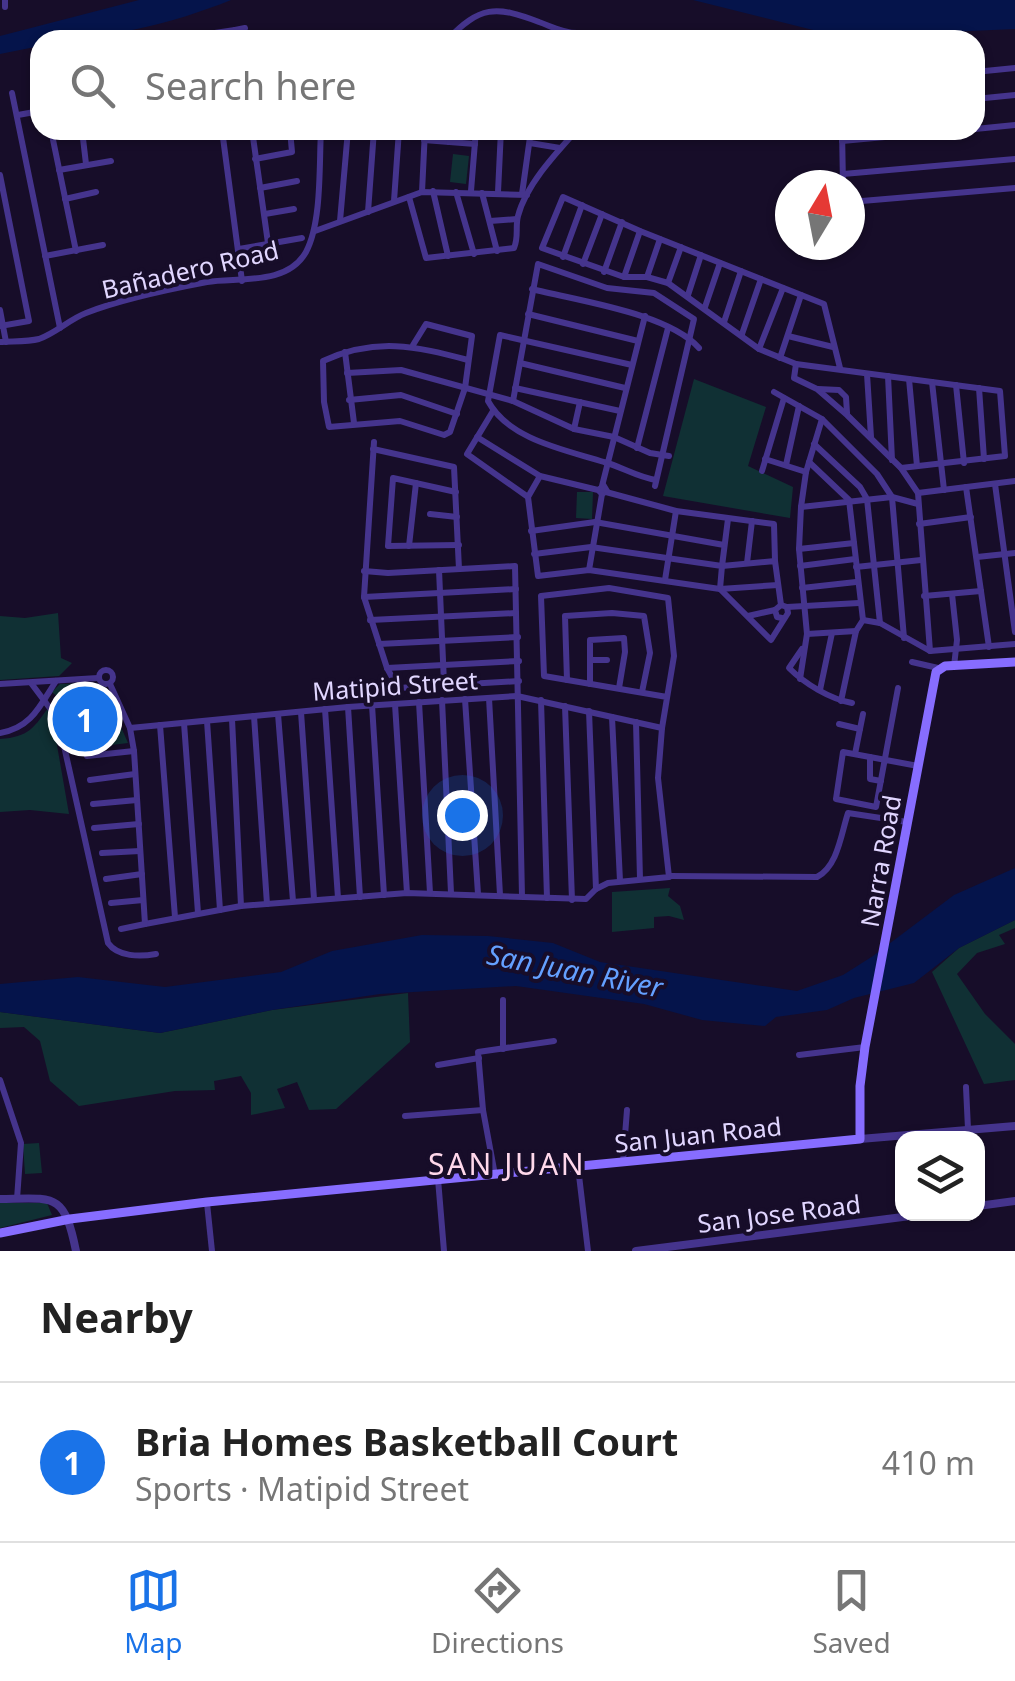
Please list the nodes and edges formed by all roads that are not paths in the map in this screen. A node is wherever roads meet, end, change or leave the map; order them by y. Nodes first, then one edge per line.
1 (206, 24) dead end
2 (245, 28) dead end
3 (207, 30) edge
4 (235, 30) edge
5 (457, 30) edge
6 (557, 30) edge
7 (1015, 68) edge
8 (985, 71) edge
9 (12, 94) dead end
10 (1015, 95) edge
11 (985, 98) edge
12 (30, 113) edge
13 (18, 115) junction
14 (1015, 125) edge
15 (985, 127) edge
16 (53, 140) edge
17 (83, 140) edge
18 (223, 140) edge
19 (253, 140) edge
20 (291, 140) edge
21 (321, 140) edge
22 (347, 140) edge
23 (373, 140) edge
24 (398, 140) edge
25 (424, 140) joint
26 (475, 140) edge
27 (501, 140) edge
28 (530, 140) edge
29 (568, 140) edge
30 (853, 140) edge
31 (842, 141) joint
32 (448, 142) joint
33 (530, 143) junction
34 (475, 144) junction
35 (560, 148) junction
36 (256, 159) junction
37 (1015, 159) edge
38 (111, 161) dead end
39 (86, 164) junction
40 (60, 170) junction
41 (843, 170) edge
42 (865, 172) edge
43 (0, 176) edge
44 (298, 182) dead end
45 (260, 188) junction
46 (1015, 188) edge
47 (432, 191) junction
48 (471, 191) junction
49 (96, 192) dead end
50 (422, 192) junction
51 (456, 192) junction
52 (498, 192) junction
53 (482, 193) junction
54 (524, 195) junction
55 (410, 197) junction
56 (65, 199) junction
57 (394, 201) junction
58 (865, 201) edge
59 (582, 205) junction
60 (294, 209) dead end
61 (368, 212) junction
62 (265, 214) junction
63 (602, 214) junction
64 (517, 219) junction
65 (340, 220) junction
66 (490, 221) junction
67 (622, 222) junction
68 (315, 231) junction
69 (640, 232) junction
70 (302, 238) dead end
71 (660, 239) junction
72 (268, 243) junction
73 (103, 245) dead end
74 (681, 248) junction
75 (239, 249) junction
76 (76, 250) junction
77 (497, 251) junction
78 (474, 254) junction
79 (701, 255) junction
80 (46, 256) junction
81 (448, 256) junction
82 (563, 257) junction
83 (720, 263) junction
84 (583, 264) junction
85 (741, 271) junction
86 (604, 272) junction
87 (624, 277) junction
88 (647, 277) junction
89 (761, 279) junction
90 (242, 280) junction
91 (668, 283) junction
92 (782, 288) junction
93 (532, 289) junction
94 (801, 294) junction
95 (688, 295) junction
96 (705, 308) junction
97 (0, 310) edge
98 (528, 314) junction
99 (644, 316) junction
100 (724, 322) junction
101 (2, 326) edge
102 (60, 328) junction
103 (668, 328) junction
104 (742, 335) junction
105 (788, 336) junction
106 (524, 339) junction
107 (691, 339) junction
108 (638, 341) junction
109 (3, 342) edge
110 (413, 345) junction
111 (834, 347) junction
112 (698, 348) dead end
113 (760, 349) junction
114 (344, 352) junction
115 (780, 358) junction
116 (468, 360) junction
117 (520, 363) junction
118 (796, 364) junction
119 (632, 365) junction
120 (840, 368) junction
121 (346, 374) junction
122 (867, 374) junction
123 (888, 376) junction
124 (909, 379) junction
125 (932, 382) junction
126 (956, 385) junction
127 (465, 388) junction
128 (515, 388) junction
129 (625, 388) junction
130 (978, 388) junction
131 (817, 390) junction
132 (774, 392) dead end
133 (488, 394) junction
134 (784, 398) junction
135 (350, 400) junction
136 (513, 401) junction
137 (580, 402) junction
138 (800, 406) junction
139 (493, 411) junction
140 (620, 411) junction
141 (457, 414) junction
142 (848, 415) junction
143 (822, 418) junction
144 (354, 423) junction
145 (574, 430) junction
146 (477, 437) junction
147 (614, 437) junction
148 (871, 438) junction
149 (814, 444) junction
150 (637, 448) junction
151 (665, 455) junction
152 (765, 459) junction
153 (984, 459) junction
154 (892, 460) junction
155 (608, 462) junction
156 (809, 462) junction
157 (964, 463) junction
158 (786, 465) junction
159 (917, 466) junction
160 (941, 466) junction
161 (902, 468) junction
162 (762, 471) dead end
163 (806, 472) junction
164 (540, 476) junction
165 (1015, 481) edge
166 (416, 483) junction
167 (996, 484) junction
168 (966, 488) junction
169 (602, 490) junction
170 (944, 490) junction
171 (456, 492) junction
172 (803, 492) junction
173 (918, 494) junction
174 (528, 497) junction
175 (892, 498) junction
176 (849, 500) junction
177 (867, 500) junction
178 (819, 504) junction
179 (918, 504) junction
180 (801, 507) junction
181 (676, 511) junction
182 (430, 514) dead end
183 (457, 517) junction
184 (971, 517) junction
185 (728, 519) junction
186 (752, 521) junction
187 (595, 522) junction
188 (919, 524) junction
189 (531, 531) junction
190 (672, 534) junction
191 (854, 543) junction
192 (458, 545) junction
193 (591, 546) junction
194 (724, 546) junction
195 (409, 547) junction
196 (798, 549) junction
197 (1015, 553) edge
198 (534, 554) junction
199 (1004, 554) junction
200 (976, 557) junction
201 (670, 558) junction
202 (921, 560) junction
203 (775, 561) junction
204 (897, 562) junction
205 (747, 563) junction
206 (855, 563) junction
207 (875, 565) junction
208 (722, 566) junction
209 (800, 566) junction
210 (459, 569) junction
211 (438, 570) junction
212 (590, 570) junction
213 (364, 571) junction
214 (665, 580) junction
215 (1011, 580) edge
216 (856, 582) junction
217 (778, 586) junction
218 (802, 588) junction
219 (516, 589) junction
220 (720, 589) junction
221 (981, 591) junction
222 (440, 592) junction
223 (952, 594) junction
224 (924, 596) junction
225 (364, 597) junction
226 (858, 603) junction
227 (1013, 605) edge
228 (806, 607) junction
229 (782, 611) junction
230 (516, 613) junction
231 (747, 616) junction
232 (441, 617) junction
233 (370, 620) junction
234 (862, 620) junction
235 (880, 623) junction
236 (1015, 628) edge
237 (856, 631) junction
238 (832, 632) junction
239 (807, 634) junction
240 (518, 637) junction
241 (904, 638) junction
242 (442, 640) junction
243 (379, 644) junction
244 (1015, 644) edge
245 (989, 647) junction
246 (959, 650) junction
247 (930, 651) junction
248 (590, 660) junction
249 (607, 660) dead end
250 (519, 661) junction
251 (912, 662) dead end
252 (1015, 662) edge
253 (444, 665) junction
254 (960, 665) junction
255 (387, 668) junction
256 (938, 668) junction
257 (567, 680) junction
258 (56, 681) junction
259 (519, 681) junction
260 (30, 682) junction
261 (0, 684) edge
262 (444, 684) junction
263 (590, 684) junction
264 (619, 688) junction
265 (898, 688) dead end
266 (820, 690) junction
267 (642, 692) junction
268 (516, 696) junction
269 (667, 697) junction
270 (489, 698) junction
271 (44, 699) junction
272 (466, 699) junction
273 (442, 700) junction
274 (541, 700) junction
275 (841, 701) junction
276 (418, 702) junction
277 (852, 703) dead end
278 (395, 704) junction
279 (372, 706) junction
280 (565, 706) junction
281 (348, 708) junction
282 (325, 710) junction
283 (301, 712) junction
284 (589, 712) junction
285 (278, 714) junction
286 (864, 714) dead end
287 (254, 716) junction
288 (612, 717) junction
289 (232, 719) junction
290 (208, 720) junction
291 (184, 722) junction
292 (636, 722) junction
293 (160, 724) junction
294 (839, 724) dead end
295 (130, 728) junction
296 (662, 728) junction
297 (860, 729) junction
298 (0, 733) edge
299 (134, 751) junction
300 (855, 754) junction
301 (87, 756) dead end
302 (870, 757) junction
303 (886, 760) junction
304 (918, 766) junction
305 (135, 774) junction
306 (90, 780) dead end
307 (882, 782) junction
308 (137, 800) junction
309 (92, 804) dead end
310 (907, 822) junction
311 (139, 824) junction
312 (94, 828) dead end
313 (140, 851) junction
314 (102, 853) dead end
315 (142, 874) junction
316 (671, 876) dead end
317 (106, 879) dead end
318 (640, 879) junction
319 (620, 881) junction
320 (596, 888) junction
321 (407, 893) junction
322 (430, 893) junction
323 (450, 893) junction
324 (478, 894) junction
325 (500, 895) junction
326 (384, 896) junction
327 (522, 896) junction
328 (360, 897) junction
329 (338, 898) junction
330 (548, 898) junction
331 (143, 900) junction
332 (314, 900) junction
333 (572, 900) junction
334 (293, 901) junction
335 (111, 904) dead end
336 (267, 904) junction
337 (241, 906) junction
338 (220, 910) junction
339 (198, 913) junction
340 (175, 917) junction
341 (145, 924) junction
342 (121, 929) dead end
343 (156, 954) dead end
344 (503, 1000) dead end
345 (554, 1041) dead end
346 (865, 1047) junction
347 (503, 1048) junction
348 (799, 1055) dead end
349 (479, 1058) junction
350 (438, 1065) dead end
351 (0, 1080) edge
352 (966, 1087) dead end
353 (483, 1110) junction
354 (627, 1110) dead end
355 (405, 1116) dead end
356 (1015, 1126) edge
357 (968, 1129) junction
358 (860, 1139) junction
359 (624, 1161) junction
360 (578, 1167) junction
361 (495, 1175) junction
362 (438, 1179) junction
363 (0, 1199) edge
364 (17, 1199) junction
365 (1015, 1201) edge
366 (206, 1202) junction
367 (985, 1205) edge
368 (895, 1218) edge
369 (70, 1219) junction
370 (0, 1233) edge
371 (76, 1251) edge
372 (212, 1251) edge
373 (444, 1251) edge
374 (588, 1251) edge
375 (636, 1251) edge

1 - 3 street
2 - 4 street
5 - 6 street
7 - 8 street
9 - 13 street
10 - 11 street
12 - 13 street
13 - 80 street
14 - 15 street
16 - 40 street
17 - 39 street
18 - 75 street
19 - 36 street
20 - 36 street
21 - 68 street
22 - 65 street
23 - 61 street
24 - 57 street
25 - 32 street
25 - 50 street
26 - 34 street
27 - 52 street
28 - 33 street
29 - 35 street
30 - 31 street
31 - 41 street
32 - 34 street
33 - 35 street
33 - 54 street
34 - 48 street
35 - 54 street
36 - 45 street
37 - 42 street
38 - 39 street
39 - 40 street
40 - 56 street
43 - 101 street
44 - 45 street
45 - 62 street
46 - 58 street
47 - 50 street
47 - 51 street
47 - 81 street
48 - 51 street
48 - 53 street
49 - 56 street
50 - 55 street
51 - 78 street
52 - 53 street
52 - 54 street
53 - 66 street
54 - 64 street
55 - 57 street
55 - 81 street
56 - 76 street
57 - 61 street
59 - 63 street
59 - 82 street
59 - 82 street
60 - 62 street
61 - 65 street
62 - 72 street
63 - 67 street
63 - 84 street
64 - 66 street
64 - 77 street
65 - 68 street
66 - 77 street
67 - 69 street
67 - 86 street
68 - 90 street, Bañadero Road
69 - 71 street
69 - 87 street
70 - 72 street
71 - 74 street
71 - 88 street
72 - 75 street
73 - 76 street
74 - 79 street
74 - 91 street
75 - 90 street
76 - 80 street
77 - 78 street
78 - 81 street
79 - 83 street
79 - 95 street
80 - 102 street
82 - 84 street
83 - 85 street
83 - 96 street
84 - 86 street
85 - 89 street
85 - 100 street
86 - 87 street
87 - 88 street
88 - 91 street
89 - 92 street
89 - 104 street
90 - 102 street, Bañadero Road
91 - 95 street
92 - 94 street
92 - 113 street
93 - 98 street
93 - 99 street
93 - 107 street
94 - 105 street
94 - 111 street
95 - 96 street
96 - 100 street
97 - 101 street
98 - 106 street
98 - 108 street
99 - 103 street
99 - 108 street
100 - 104 street
101 - 109 street
102 - 109 street, Bañadero Road
103 - 107 street
103 - 150 street
104 - 113 street
105 - 111 street
105 - 115 street
106 - 117 street
106 - 119 street
106 - 133 street
107 - 112 street
107 - 151 street
108 - 119 street
110 - 114 street
110 - 116 street
110 - 116 street
111 - 120 street
113 - 115 street
114 - 121 street
114 - 144 street
115 - 118 street
116 - 127 street
117 - 128 street
117 - 129 street
118 - 120 street
118 - 131 street
119 - 129 street
120 - 122 street
121 - 127 street
121 - 135 street
122 - 123 street
122 - 148 street
123 - 124 street
123 - 154 street
124 - 125 street
124 - 159 street
125 - 126 street
125 - 160 street
126 - 130 street
126 - 157 street
127 - 133 street
127 - 141 street
128 - 136 street
128 - 137 street
129 - 140 street
130 - 153 street
130 - 153 street
131 - 142 street
131 - 142 street
132 - 134 street
133 - 136 street
133 - 139 street
134 - 138 street
134 - 152 street
135 - 141 street
135 - 144 street
136 - 145 street
137 - 140 street
137 - 145 street
138 - 143 street
138 - 158 street
139 - 146 street
139 - 155 street
140 - 147 street
141 - 144 street
142 - 148 street
143 - 149 street
143 - 175 street
145 - 147 street
146 - 164 street
146 - 174 street
147 - 150 street
147 - 155 street
148 - 154 street
149 - 156 street
149 - 177 street
150 - 151 street
151 - 155 street
152 - 158 street
152 - 162 street
153 - 157 street
154 - 161 street
155 - 169 street
156 - 163 street
156 - 176 street
157 - 160 street
158 - 163 street
159 - 160 street
159 - 161 street
160 - 170 street
161 - 173 street
163 - 172 street
164 - 169 street
164 - 174 street
165 - 167 street
166 - 171 street
166 - 195 street
166 - 195 street
167 - 168 street
167 - 199 street
168 - 170 street
168 - 184 street
169 - 181 street
169 - 187 street
170 - 173 street
171 - 183 street
171 - 213 street
172 - 178 street
172 - 180 street
173 - 179 street
174 - 189 street
175 - 177 street
175 - 179 street
175 - 204 street
176 - 177 street
176 - 178 street
176 - 191 street
177 - 207 street
178 - 180 street
179 - 188 street
180 - 196 street
181 - 185 street
181 - 190 street
182 - 183 street
183 - 192 street
184 - 188 street
184 - 200 street
185 - 186 street
185 - 194 street
186 - 203 street
186 - 205 street
187 - 189 street
187 - 190 street
187 - 193 street
188 - 202 street
189 - 198 street
190 - 194 street
190 - 201 street
191 - 196 street
191 - 206 street
192 - 195 street
192 - 210 street
193 - 198 street
193 - 201 street
193 - 212 street
194 - 208 street
196 - 209 street
197 - 199 street
198 - 212 street
199 - 200 street
199 - 215 street
200 - 221 street
201 - 208 street
201 - 214 street
202 - 204 street
202 - 224 street
203 - 205 street
203 - 217 street
204 - 207 street
204 - 241 street
205 - 208 street
206 - 207 street
206 - 209 street
206 - 216 street
207 - 235 street
208 - 220 street
209 - 218 street
210 - 211 street
210 - 219 street
211 - 213 street
211 - 222 street
212 - 214 street
213 - 225 street
214 - 220 street
215 - 227 street
216 - 218 street
216 - 226 street
217 - 220 street
217 - 229 street
218 - 228 street
219 - 222 street
219 - 230 street
220 - 231 street
221 - 223 street
221 - 245 street
222 - 225 street
222 - 232 street
223 - 224 street
223 - 246 street
224 - 247 street
225 - 233 street
226 - 228 street
226 - 234 street
227 - 236 street
228 - 229 street
228 - 239 street
229 - 231 street
229 - 231 street
230 - 232 street
230 - 240 street
232 - 233 street
232 - 242 street
233 - 243 street
234 - 235 street
234 - 237 street
235 - 241 street
237 - 238 street
237 - 275 street
238 - 239 street
238 - 266 street
239 - 266 street
240 - 242 street
240 - 250 street
241 - 247 street
242 - 243 street
242 - 253 street
243 - 255 street
244 - 245 street
245 - 246 street
246 - 247 street
246 - 254 street
248 - 249 street
248 - 263 street
248 - 264 street
250 - 253 street
250 - 259 street
251 - 256 street
252 - 254 main road
253 - 255 street
253 - 262 street
254 - 256 main road
255 - 262 street
256 - 304 main road, Narra Road
257 - 263 street
257 - 267 street
257 - 269 street
258 - 260 street
258 - 271 street
258 - 295 street
259 - 262 street
259 - 268 street
260 - 261 street
260 - 271 street
263 - 264 street
264 - 267 street
265 - 303 street
266 - 275 street
267 - 269 street
268 - 270 street, Matipid Street
268 - 274 street, Matipid Street
268 - 327 street
269 - 296 street
270 - 272 street, Matipid Street
270 - 325 street
271 - 298 street
271 - 343 street
272 - 273 street, Matipid Street
272 - 324 street
273 - 276 street, Matipid Street
273 - 323 street
274 - 280 street, Matipid Street
274 - 330 street
275 - 277 street
276 - 278 street, Matipid Street
276 - 322 street
278 - 279 street, Matipid Street
278 - 321 street
279 - 281 street, Matipid Street
279 - 326 street
280 - 284 street, Matipid Street
280 - 333 street
281 - 282 street, Matipid Street
281 - 328 street
282 - 283 street, Matipid Street
282 - 329 street
283 - 285 street, Matipid Street
283 - 332 street
284 - 288 street, Matipid Street
284 - 320 street
285 - 287 street, Matipid Street
285 - 334 street
286 - 297 street
287 - 289 street, Matipid Street
287 - 336 street
288 - 292 street, Matipid Street
288 - 319 street
289 - 290 street, Matipid Street
289 - 337 street
290 - 291 street, Matipid Street
290 - 338 street
291 - 293 street, Matipid Street
291 - 339 street
292 - 296 street, Matipid Street
292 - 318 street
293 - 295 street, Matipid Street
293 - 340 street
294 - 297 street
295 - 299 street
296 - 318 street
297 - 300 street
299 - 301 street
299 - 305 street
300 - 302 street
300 - 307 street
302 - 303 street
302 - 307 street
303 - 304 street
303 - 307 street
304 - 310 main road, Narra Road
305 - 306 street
305 - 308 street
308 - 309 street
308 - 311 street
310 - 316 street
310 - 346 main road, Narra Road
311 - 312 street
311 - 313 street
313 - 314 street
313 - 315 street
315 - 317 street
315 - 331 street
318 - 319 street
319 - 320 street
320 - 333 street
321 - 322 street
321 - 326 street
322 - 323 street
323 - 324 street
324 - 325 street
325 - 327 street
326 - 328 street
327 - 330 street
328 - 329 street
329 - 332 street
330 - 333 street
331 - 335 street
331 - 341 street
332 - 334 street
334 - 336 street
336 - 337 street
337 - 338 street
338 - 339 street
339 - 340 street
340 - 341 street
341 - 342 street
344 - 347 street
345 - 347 street
346 - 348 street
346 - 358 main road, Narra Road
347 - 349 street
349 - 350 street
349 - 353 street
351 - 364 street
352 - 357 street
353 - 355 street
353 - 361 street
354 - 359 street
356 - 357 street, San Juan Road
357 - 358 street, San Juan Road
358 - 359 main road, San Juan Road
359 - 360 main road, San Juan Road
360 - 361 main road, San Juan Road
360 - 374 street
361 - 362 main road, San Juan Road
362 - 366 main road, San Juan Road
362 - 373 street
363 - 364 street
364 - 369 street
365 - 367 street
366 - 369 main road, San Juan Road
366 - 372 street
368 - 375 street, San Jose Road
369 - 370 main road, San Juan Road
369 - 371 street

